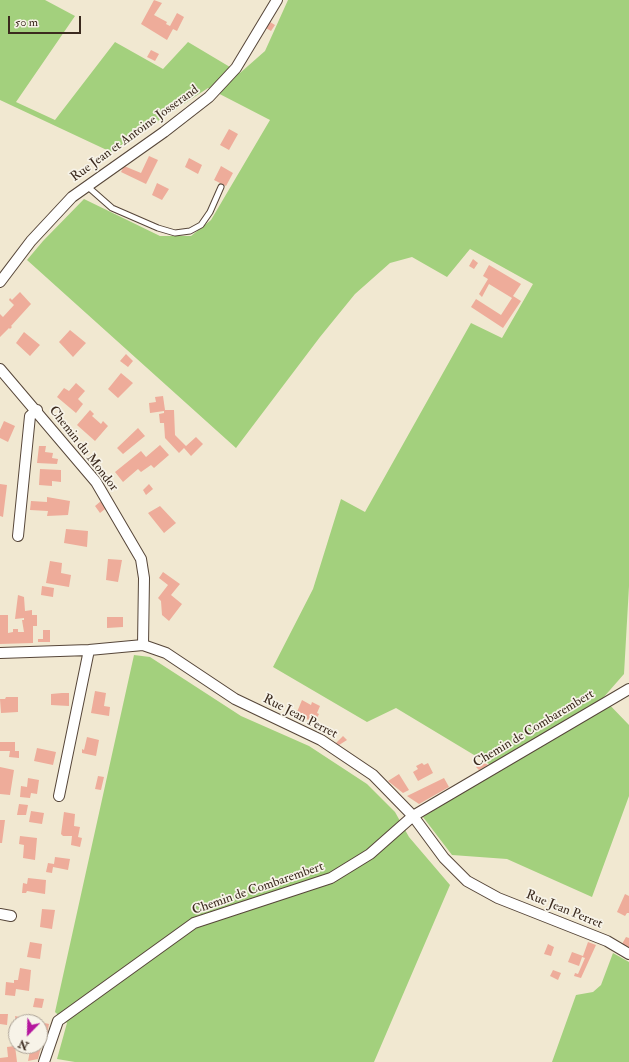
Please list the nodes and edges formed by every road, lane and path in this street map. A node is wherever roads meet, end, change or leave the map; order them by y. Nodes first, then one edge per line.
1 (277, 0) edge
2 (86, 186) junction
3 (221, 187) dead end
4 (0, 282) edge
5 (0, 369) edge
6 (37, 410) junction
7 (18, 536) dead end
8 (143, 645) junction
9 (89, 650) junction
10 (0, 653) edge
11 (629, 689) edge
12 (59, 796) dead end
13 (413, 816) junction
14 (0, 914) edge
15 (12, 916) dead end
16 (629, 954) edge
17 (44, 1062) edge

1 - 2 street, Rue Jean et Antoine Josserand
2 - 3 lane
2 - 4 street, Rue Jean et Antoine Josserand
5 - 6 street, Chemin du Mondor
6 - 7 street
6 - 8 street, Chemin du Mondor
8 - 9 street, Rue Jean Perret
8 - 13 street, Rue Jean Perret
9 - 10 street, Rue Jean Perret
9 - 12 street
11 - 13 street, Chemin de Combarembert
13 - 16 street, Rue Jean Perret
13 - 17 street, Chemin de Combarembert
14 - 15 street

